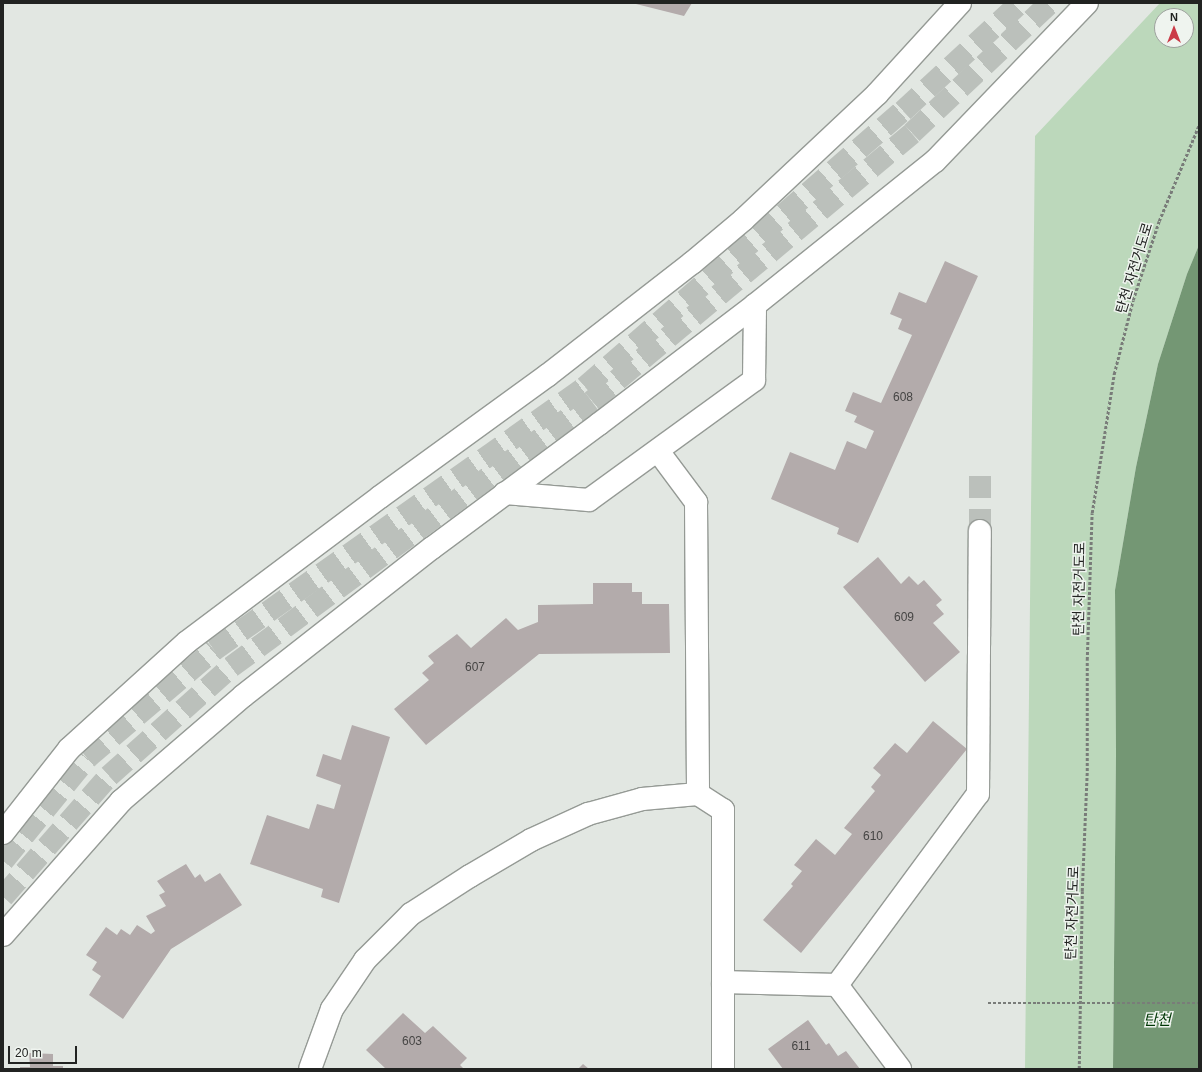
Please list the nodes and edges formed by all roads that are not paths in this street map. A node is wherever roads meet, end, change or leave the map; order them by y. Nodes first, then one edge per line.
1 (960, 3) edge
2 (1087, 3) edge
3 (755, 305) junction
4 (658, 451) junction
5 (505, 493) junction
6 (980, 531) tunnel mouth
7 (698, 794) junction
8 (3, 833) edge
9 (3, 935) edge
10 (723, 982) junction
11 (837, 985) junction
12 (310, 1069) edge
13 (723, 1069) edge
14 (900, 1069) edge

1 - 8 main road
2 - 3 main road
3 - 4 main road
3 - 5 main road
4 - 5 main road
4 - 7 main road
5 - 9 main road
6 - 11 main road
7 - 10 main road
7 - 12 main road
10 - 11 main road
10 - 13 main road
11 - 14 main road

